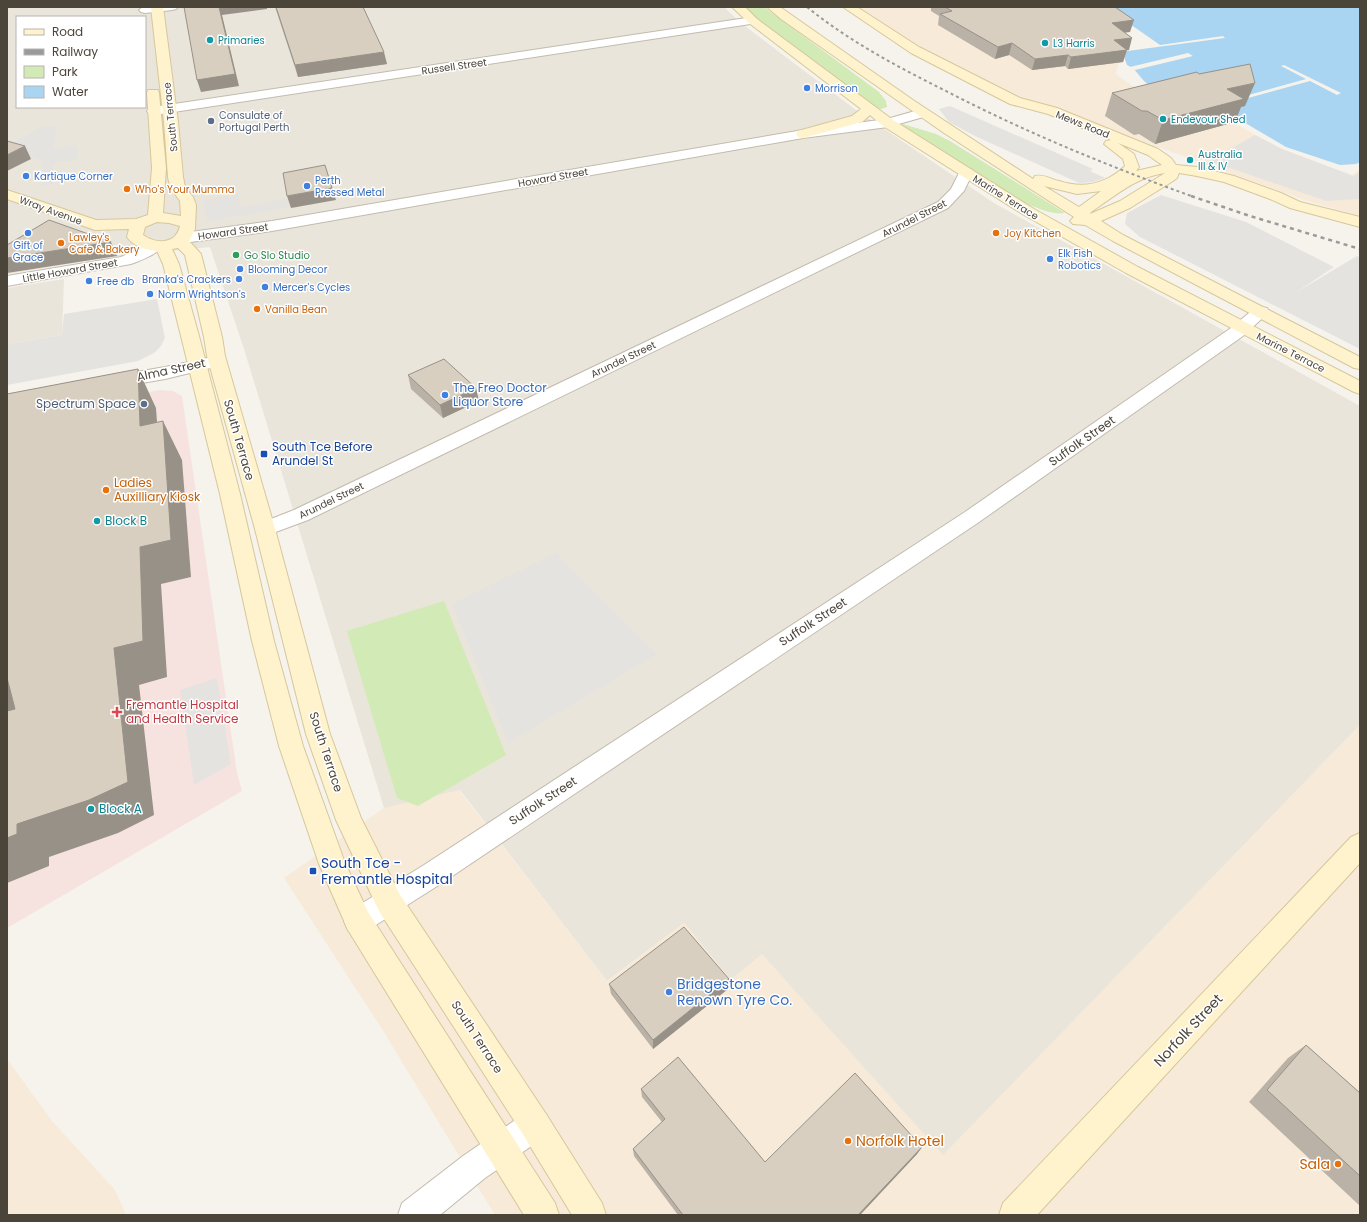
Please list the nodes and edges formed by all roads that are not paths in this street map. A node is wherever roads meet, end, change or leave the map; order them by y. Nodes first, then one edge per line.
1 (172, 7) edge
2 (738, 7) edge
3 (773, 7) edge
4 (849, 7) edge
5 (151, 8) edge
6 (753, 21) junction
7 (148, 44) dead end
8 (152, 81) dead end
9 (1029, 106) junction
10 (168, 109) junction
11 (868, 109) junction
12 (154, 111) junction
13 (922, 113) junction
14 (888, 123) junction
15 (804, 134) junction
16 (1111, 144) junction
17 (988, 157) junction
18 (966, 172) junction
19 (1172, 173) junction
20 (1116, 180) junction
21 (7, 194) edge
22 (1295, 205) junction
23 (1112, 211) junction
24 (1029, 212) junction
25 (1084, 217) junction
26 (155, 218) junction
27 (1360, 222) edge
28 (139, 224) junction
29 (95, 225) junction
30 (1118, 238) junction
31 (169, 240) junction
32 (1132, 270) junction
33 (7, 281) edge
34 (1261, 312) junction
35 (1243, 328) junction
36 (207, 363) junction
37 (1360, 364) edge
38 (97, 385) edge
39 (1360, 388) edge
40 (265, 529) junction
41 (1360, 845) edge
42 (389, 902) junction
43 (358, 921) junction
44 (535, 1125) junction
45 (501, 1149) junction
46 (1028, 1210) edge
47 (414, 1215) edge
48 (543, 1215) edge
49 (590, 1215) edge

1 - 5 street
2 - 6 street, Marine Terrace
3 - 13 street, Marine Terrace
4 - 9 street, Mews Road
5 - 7 street
5 - 10 street, South Terrace
6 - 10 street, Russell Street
6 - 11 street, Marine Terrace
8 - 12 street, South Terrace
9 - 16 street
9 - 19 street, Mews Road
10 - 12 street, Russell Street
10 - 31 street, South Terrace
11 - 14 street, Marine Terrace
11 - 15 street
12 - 26 street, South Terrace
13 - 14 street, Howard Street
13 - 17 street, Marine Terrace
14 - 15 street, Howard Street
14 - 18 street, Marine Terrace
15 - 31 street, Howard Street
16 - 19 street
16 - 20 street
17 - 20 street
17 - 25 street, Marine Terrace
18 - 24 street, Marine Terrace
18 - 40 street, Arundel Street
19 - 22 street
19 - 22 street
19 - 23 street
19 - 25 street
20 - 25 street
21 - 29 street, Wray Avenue
22 - 27 street
23 - 25 street
23 - 30 street
24 - 25 street
24 - 32 street, Marine Terrace
25 - 30 street, Marine Terrace
25 - 32 street
26 - 28 street, Wray Avenue
26 - 31 street
28 - 29 street, Wray Avenue
28 - 31 street
29 - 31 street, Wray Avenue
30 - 34 street, Marine Terrace
31 - 33 street, Little Howard Street
31 - 36 street, South Terrace
32 - 35 street, Marine Terrace
34 - 35 street, Suffolk Street
34 - 37 street, Marine Terrace
35 - 39 street, Marine Terrace
35 - 42 street, Suffolk Street
36 - 38 street, Alma Street
36 - 40 street, South Terrace
36 - 43 street, South Terrace
40 - 42 street, South Terrace
41 - 46 street, Norfolk Street
42 - 43 street, Suffolk Street
42 - 44 street, South Terrace
43 - 45 street, South Terrace
44 - 45 street
44 - 49 street, South Terrace
45 - 47 street
45 - 48 street, South Terrace

